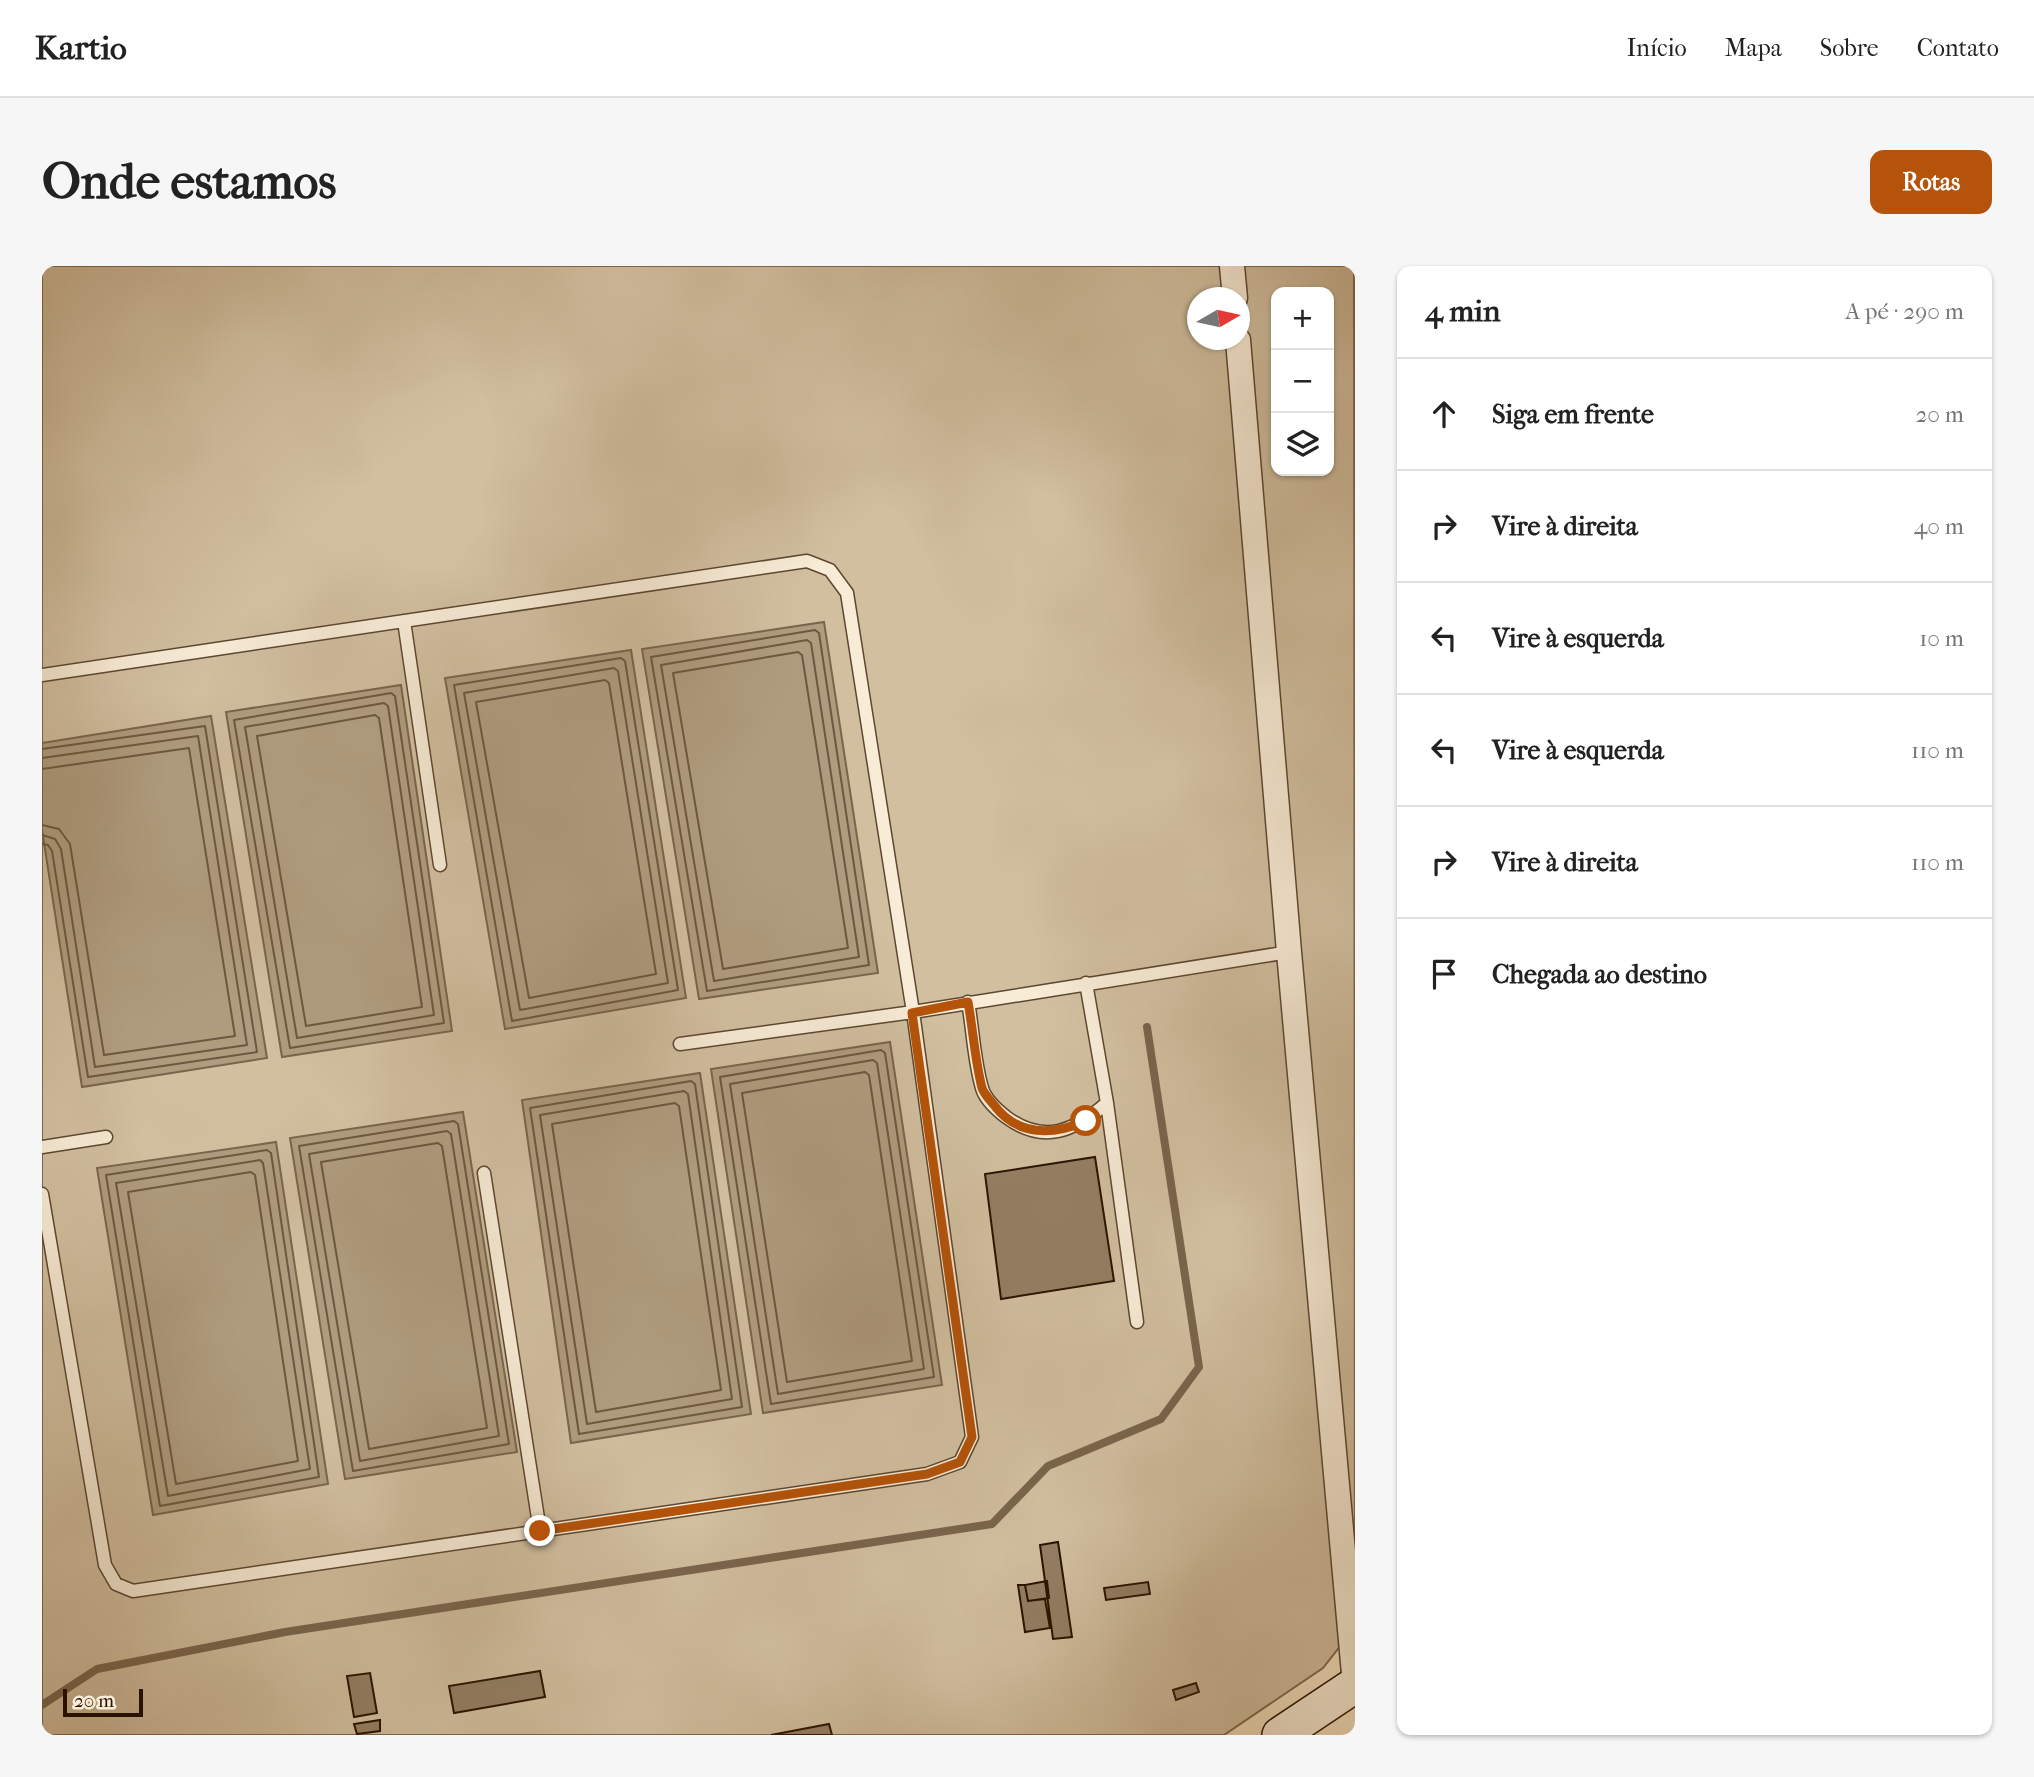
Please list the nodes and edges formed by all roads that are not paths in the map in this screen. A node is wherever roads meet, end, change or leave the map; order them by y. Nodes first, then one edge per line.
1 (1233, 266) edge
2 (1234, 287) edge
3 (1239, 350) edge
4 (404, 621) junction
5 (42, 675) edge
6 (440, 865) dead end
7 (1289, 952) junction
8 (1086, 984) junction
9 (968, 1002) junction
10 (912, 1013) junction
11 (680, 1044) dead end
12 (1107, 1103) junction
13 (106, 1138) dead end
14 (42, 1147) edge
15 (484, 1173) dead end
16 (42, 1194) edge
17 (1136, 1322) dead end
18 (540, 1531) junction
19 (1355, 1685) edge
20 (1280, 1735) edge

1 - 2 street
3 - 7 street
4 - 5 lane
4 - 6 lane
4 - 10 lane
7 - 8 lane
7 - 19 street
8 - 9 lane
8 - 12 lane
9 - 10 lane
9 - 12 lane
10 - 11 lane
10 - 18 lane
12 - 17 lane
13 - 14 lane
15 - 18 lane
16 - 18 lane
19 - 20 main road

